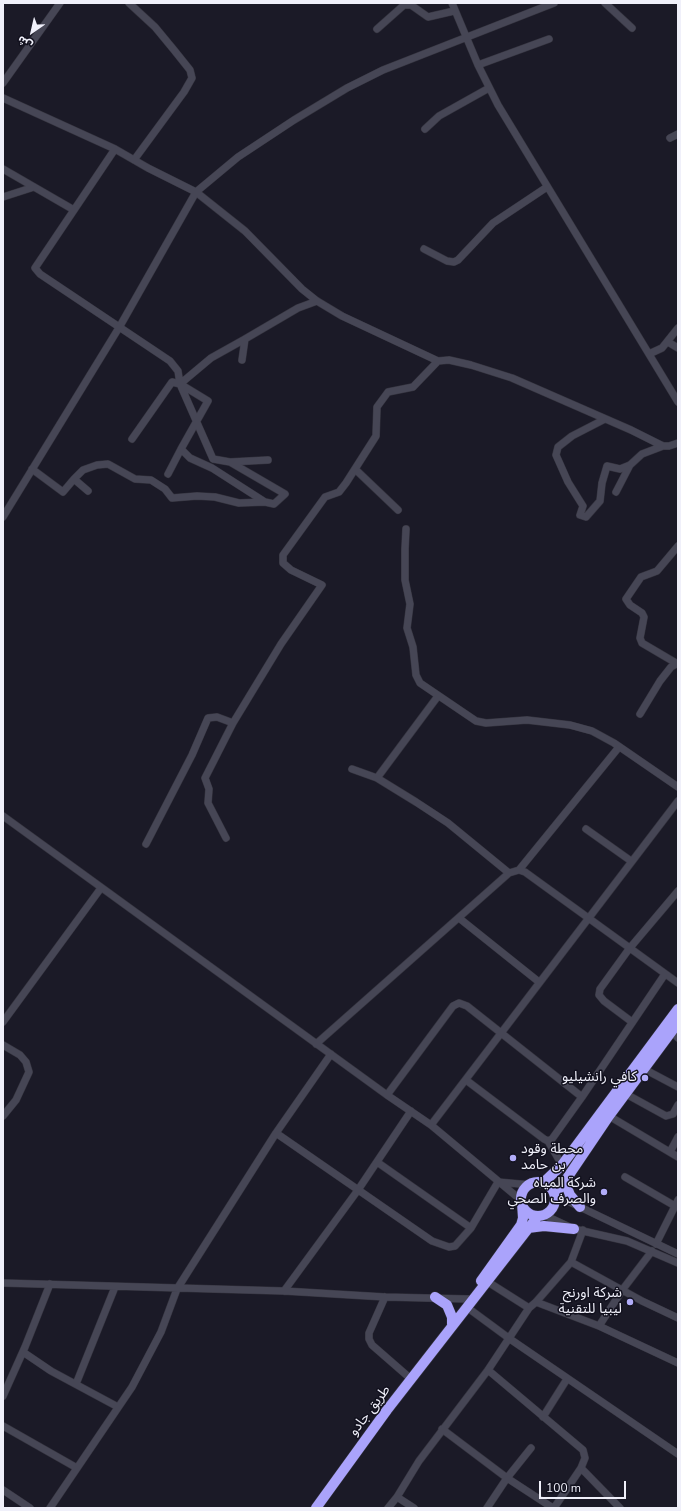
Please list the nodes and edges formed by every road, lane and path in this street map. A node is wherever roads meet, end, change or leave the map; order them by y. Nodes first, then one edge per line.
1 (60, 3) edge
2 (129, 3) edge
3 (452, 3) edge
4 (554, 3) edge
5 (605, 3) edge
6 (454, 11) junction
7 (632, 28) dead end
8 (377, 29) dead end
9 (466, 36) junction
10 (550, 39) dead end
11 (478, 66) junction
12 (3, 83) edge
13 (489, 88) junction
14 (3, 98) edge
15 (425, 129) dead end
16 (678, 134) edge
17 (670, 138) dead end
18 (115, 149) junction
19 (134, 160) junction
20 (3, 169) edge
21 (34, 187) junction
22 (547, 187) junction
23 (196, 192) junction
24 (3, 197) edge
25 (74, 210) junction
26 (424, 249) dead end
27 (317, 301) junction
28 (120, 326) junction
29 (678, 328) edge
30 (245, 339) junction
31 (668, 342) junction
32 (678, 348) edge
33 (649, 354) junction
34 (242, 360) dead end
35 (438, 361) junction
36 (180, 384) junction
37 (678, 402) edge
38 (606, 419) junction
39 (196, 424) junction
40 (132, 439) dead end
41 (678, 443) edge
42 (663, 446) junction
43 (181, 449) junction
44 (268, 460) dead end
45 (230, 462) junction
46 (630, 465) junction
47 (355, 469) junction
48 (32, 470) junction
49 (168, 474) dead end
50 (74, 479) junction
51 (88, 491) dead end
52 (616, 492) dead end
53 (265, 502) junction
54 (398, 510) dead end
55 (3, 517) edge
56 (406, 529) dead end
57 (678, 546) edge
58 (677, 663) edge
59 (438, 696) junction
60 (640, 714) dead end
61 (233, 723) junction
62 (619, 746) junction
63 (352, 769) dead end
64 (377, 778) junction
65 (678, 787) edge
66 (678, 801) edge
67 (3, 816) edge
68 (586, 829) dead end
69 (226, 838) dead end
70 (146, 844) dead end
71 (632, 861) junction
72 (519, 870) junction
73 (509, 873) junction
74 (101, 888) junction
75 (678, 891) edge
76 (459, 918) junction
77 (588, 918) junction
78 (630, 949) junction
79 (665, 974) junction
80 (539, 982) junction
81 (678, 984) edge
82 (678, 1009) edge
83 (3, 1022) edge
84 (632, 1022) junction
85 (676, 1031) edge
86 (501, 1033) junction
87 (316, 1044) junction
88 (3, 1045) edge
89 (331, 1054) junction
90 (644, 1069) junction
91 (466, 1080) junction
92 (678, 1087) edge
93 (626, 1094) junction
94 (387, 1095) junction
95 (582, 1097) junction
96 (677, 1108) edge
97 (411, 1111) junction
98 (3, 1116) edge
99 (609, 1116) junction
100 (431, 1125) junction
101 (276, 1133) junction
102 (678, 1137) edge
103 (548, 1141) junction
104 (670, 1152) junction
105 (678, 1157) edge
106 (377, 1162) junction
107 (562, 1165) junction
108 (625, 1177) dead end
109 (498, 1182) junction
110 (565, 1182) junction
111 (543, 1183) junction
112 (531, 1185) junction
113 (358, 1190) junction
114 (554, 1194) junction
115 (522, 1202) junction
116 (676, 1203) edge
117 (580, 1207) junction
118 (541, 1216) junction
119 (471, 1228) junction
120 (528, 1228) junction
121 (578, 1230) junction
122 (656, 1244) junction
123 (652, 1251) junction
124 (678, 1254) edge
125 (571, 1262) junction
126 (678, 1263) edge
127 (488, 1282) junction
128 (3, 1284) edge
129 (50, 1284) junction
130 (115, 1287) junction
131 (177, 1289) junction
132 (622, 1289) junction
133 (284, 1291) junction
134 (385, 1297) junction
135 (435, 1297) junction
136 (470, 1302) junction
137 (536, 1302) junction
138 (529, 1308) junction
139 (678, 1318) edge
140 (599, 1326) junction
141 (450, 1327) junction
142 (510, 1340) junction
143 (23, 1352) junction
144 (678, 1363) edge
145 (488, 1370) junction
146 (567, 1378) junction
147 (411, 1379) junction
148 (76, 1384) junction
149 (4, 1393) edge
150 (118, 1407) junction
151 (543, 1417) junction
152 (3, 1426) edge
153 (442, 1430) junction
154 (531, 1448) dead end
155 (678, 1454) edge
156 (77, 1468) junction
157 (581, 1468) junction
158 (507, 1478) junction
159 (3, 1490) edge
160 (397, 1497) junction
161 (30, 1508) edge
162 (50, 1508) edge
163 (316, 1508) edge
164 (388, 1508) edge
165 (414, 1508) edge
166 (487, 1508) edge
167 (553, 1508) edge
168 (620, 1508) edge

1 - 12 street
2 - 19 street
3 - 6 street
4 - 9 street
5 - 7 street
6 - 8 street
6 - 9 street
9 - 11 street
9 - 23 street
10 - 11 street
11 - 13 street
13 - 15 street
13 - 22 street
14 - 18 street
16 - 17 street
18 - 19 street
18 - 25 street
19 - 23 street
20 - 21 street
21 - 24 street
21 - 25 street
22 - 26 street
22 - 33 street
23 - 27 street
23 - 28 street
25 - 28 street
27 - 30 street
27 - 35 street
28 - 36 street
28 - 48 street
29 - 31 street
30 - 34 street
30 - 36 street
31 - 32 street
31 - 33 street
33 - 37 street
35 - 38 street
35 - 47 street
36 - 39 street
36 - 39 street
36 - 40 street
38 - 42 street
38 - 46 street
39 - 43 street
39 - 45 street
41 - 42 street
42 - 46 street
43 - 49 street
43 - 53 street
44 - 45 street
45 - 53 street
46 - 52 street
47 - 54 street
47 - 61 street
48 - 50 street
48 - 55 street
50 - 51 street
50 - 53 street
56 - 59 street
57 - 58 street
58 - 60 street
59 - 62 street
59 - 64 street
61 - 69 street
61 - 70 street
62 - 65 street
62 - 72 street
63 - 64 street
64 - 73 street
66 - 71 street
67 - 74 street
68 - 71 street
71 - 77 street
72 - 73 street
72 - 77 street
73 - 76 street
74 - 83 street
74 - 87 street
75 - 78 street
76 - 80 street
76 - 87 street
77 - 78 street
77 - 80 street
78 - 79 street
78 - 84 street
79 - 81 street
79 - 84 street
80 - 86 street
82 - 107 highway
84 - 95 street
85 - 90 highway
86 - 91 street
86 - 94 street
86 - 95 street
87 - 89 street
88 - 98 street
89 - 94 street
89 - 101 street
90 - 92 street
90 - 93 highway
91 - 100 street
91 - 103 street
93 - 96 street
93 - 99 highway
94 - 97 street
95 - 103 street
97 - 100 street
97 - 106 street
99 - 104 street
99 - 110 highway
100 - 109 street
101 - 113 street
101 - 131 street
102 - 104 street
103 - 107 street
104 - 105 street
106 - 113 street
106 - 119 street
107 - 111 highway
108 - 116 street
109 - 112 street
109 - 115 street
109 - 119 street
110 - 114 highway
110 - 117 highway
111 - 112 highway
111 - 114 highway
112 - 115 highway
113 - 119 street
113 - 133 street
114 - 117 street
114 - 118 highway
115 - 118 highway
115 - 136 highway, طريق جادو
116 - 122 street
117 - 122 street
118 - 120 highway, طريق جادو
118 - 121 street
120 - 121 highway
120 - 127 highway, طريق جادو
121 - 123 street
121 - 125 street
122 - 124 street
123 - 126 street
123 - 132 street
125 - 132 street
125 - 137 street
127 - 136 highway, طريق جادو
127 - 138 street
128 - 129 street
129 - 130 street
129 - 143 street
130 - 131 street
130 - 148 street
131 - 133 street
131 - 150 street
132 - 139 street
132 - 140 street
133 - 134 street
134 - 135 street
134 - 147 street
135 - 136 street
135 - 141 highway
136 - 141 highway, طريق جادو
136 - 142 street
137 - 138 street
137 - 140 street
138 - 142 street
140 - 144 street
141 - 147 highway, طريق جادو
142 - 145 street
142 - 146 street
143 - 148 street
143 - 149 street
145 - 151 street
145 - 153 street
146 - 151 street
146 - 155 street
147 - 163 highway, طريق جادو
148 - 150 street
150 - 156 street
151 - 157 street
152 - 156 street
153 - 158 street
153 - 160 street
154 - 158 street
156 - 162 street
157 - 167 street
157 - 168 street
158 - 166 street
158 - 167 street
159 - 161 street
160 - 164 street
160 - 165 street

